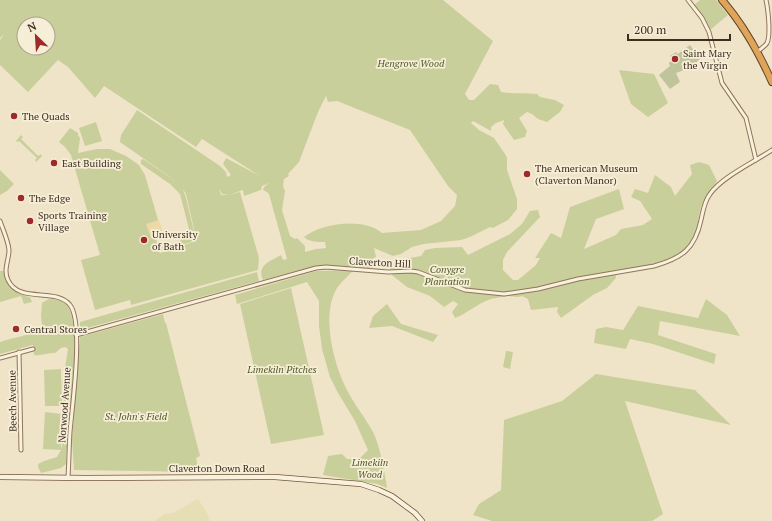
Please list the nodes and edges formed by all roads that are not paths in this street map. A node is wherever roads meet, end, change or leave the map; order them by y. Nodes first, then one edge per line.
1 (688, 0) edge
2 (722, 0) edge
3 (766, 0) edge
4 (757, 52) junction
5 (772, 82) edge
6 (772, 150) edge
7 (756, 160) junction
8 (0, 221) edge
9 (76, 335) junction
10 (33, 349) dead end
11 (19, 352) junction
12 (0, 358) edge
13 (21, 450) dead end
14 (0, 477) edge
15 (68, 477) junction
16 (422, 521) edge

1 - 7 street
2 - 4 highway
3 - 4 street
4 - 5 highway
6 - 7 street, Claverton Hill
7 - 9 street, Claverton Hill
8 - 9 street, Norwood Avenue
9 - 15 street, Norwood Avenue
10 - 11 street
11 - 12 street
11 - 13 street, Beech Avenue
14 - 15 street, Claverton Down Road
15 - 16 street, Claverton Down Road

